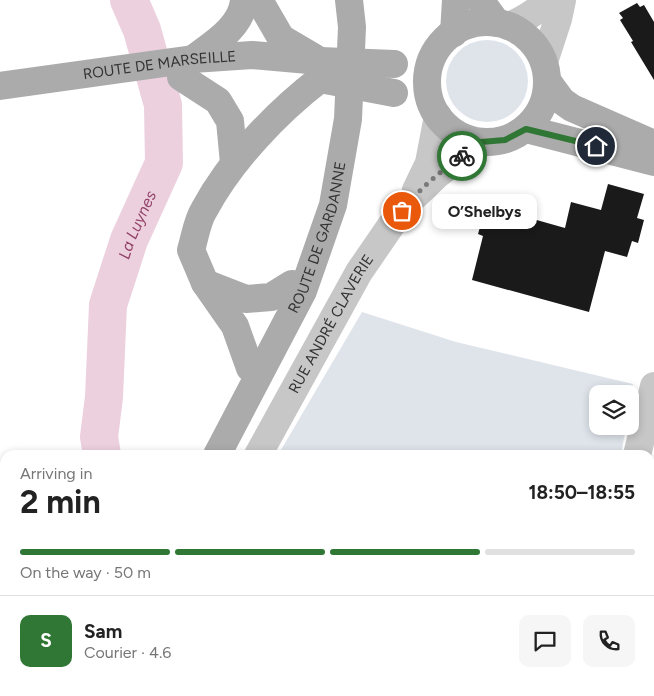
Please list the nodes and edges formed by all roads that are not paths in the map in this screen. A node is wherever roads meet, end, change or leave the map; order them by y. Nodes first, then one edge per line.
1 (244, 0) edge
2 (259, 0) edge
3 (336, 0) edge
4 (349, 0) edge
5 (456, 0) edge
6 (480, 0) edge
7 (551, 0) edge
8 (562, 0) edge
9 (502, 24) junction
10 (445, 41) junction
11 (183, 66) junction
12 (320, 70) junction
13 (546, 72) junction
14 (112, 78) junction
15 (0, 86) edge
16 (0, 100) edge
17 (435, 111) junction
18 (526, 129) junction
19 (481, 142) junction
20 (654, 144) edge
21 (654, 162) edge
22 (234, 163) junction
23 (412, 198) junction
24 (205, 283) junction
25 (292, 284) junction
26 (250, 368) junction
27 (654, 386) edge
28 (207, 450) edge
29 (220, 450) edge
30 (261, 450) edge
31 (638, 450) edge

1 - 11 main road
2 - 12 main road
3 - 25 main road, ROUTE DE GARDANNE
4 - 29 main road, ROUTE DE GARDANNE
5 - 10 main road
6 - 9 main road
7 - 9 street
8 - 13 street
9 - 10 main road
9 - 13 main road
10 - 12 main road, bridge
10 - 17 main road
11 - 12 main road, ROUTE DE MARSEILLE
11 - 14 main road, ROUTE DE MARSEILLE
11 - 22 main road
12 - 17 main road, bridge
12 - 22 main road
13 - 18 main road
13 - 20 main road
14 - 15 main road, ROUTE DE MARSEILLE
14 - 16 main road, ROUTE DE MARSEILLE
17 - 19 main road
17 - 23 street, RUE ANDRÉ CLAVERIE
18 - 19 main road
18 - 21 main road
19 - 23 street, RUE ANDRÉ CLAVERIE
22 - 24 main road
23 - 30 street, RUE ANDRÉ CLAVERIE
24 - 25 main road
24 - 26 main road
25 - 26 main road, ROUTE DE GARDANNE
26 - 28 main road, ROUTE DE GARDANNE
27 - 31 street

